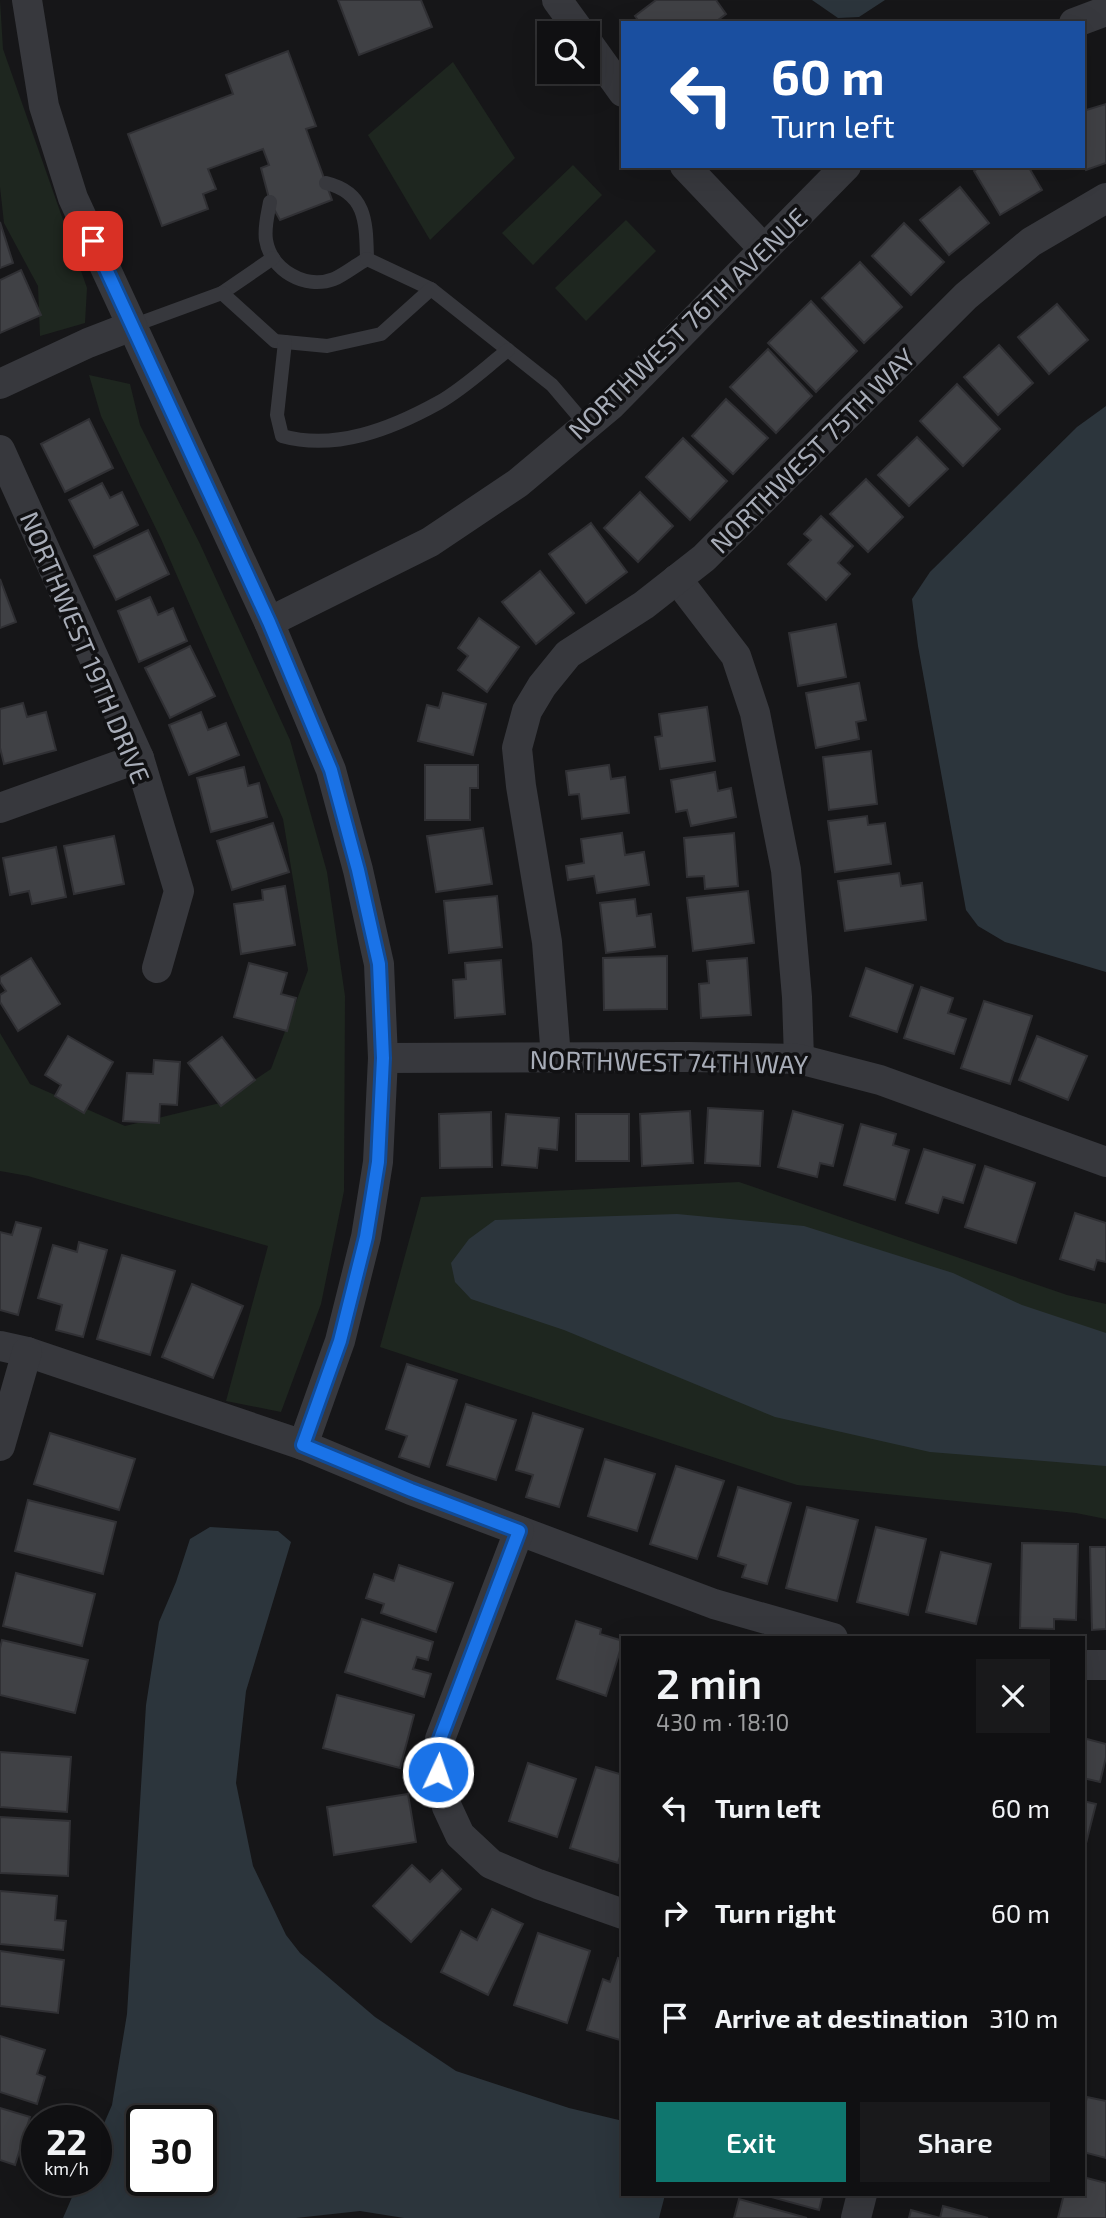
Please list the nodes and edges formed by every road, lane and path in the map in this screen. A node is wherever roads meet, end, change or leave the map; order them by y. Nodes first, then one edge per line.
1 (27, 0) edge
2 (557, 0) edge
3 (1106, 11) edge
4 (572, 21) edge
5 (1079, 21) edge
6 (600, 60) edge
7 (621, 89) edge
8 (687, 168) edge
9 (844, 168) edge
10 (326, 183) dead end
11 (1106, 198) edge
12 (270, 202) dead end
13 (764, 249) junction
14 (273, 258) junction
15 (367, 259) junction
16 (431, 289) junction
17 (222, 293) junction
18 (132, 326) junction
19 (285, 342) junction
20 (508, 351) junction
21 (0, 384) edge
22 (586, 425) junction
23 (0, 450) edge
24 (677, 579) junction
25 (269, 622) junction
26 (139, 758) junction
27 (0, 808) edge
28 (157, 968) dead end
29 (383, 1058) junction
30 (556, 1058) junction
31 (799, 1059) junction
32 (1106, 1162) edge
33 (13, 1349) edge
34 (303, 1445) junction
35 (0, 1447) edge
36 (519, 1531) junction
37 (826, 1636) edge
38 (1085, 1665) edge
39 (1106, 1665) edge
40 (621, 1913) edge
41 (862, 2196) edge
42 (856, 2218) edge

1 - 18 street
2 - 4 street
3 - 5 street
6 - 7 street
8 - 13 street
9 - 13 street, NORTHWEST 76TH AVENUE
10 - 15 lane
11 - 24 street, NORTHWEST 75TH WAY
12 - 14 lane
13 - 22 street, NORTHWEST 76TH AVENUE
14 - 15 lane
14 - 17 lane
15 - 16 lane
16 - 19 lane
16 - 20 lane
17 - 18 lane
17 - 19 lane
18 - 21 street
18 - 25 street
19 - 20 lane
20 - 22 lane
22 - 25 street, NORTHWEST 76TH AVENUE
23 - 26 street, NORTHWEST 19TH DRIVE
24 - 30 street, NORTHWEST 75TH WAY
24 - 31 street
25 - 29 street
26 - 27 street
26 - 28 street, NORTHWEST 19TH DRIVE
29 - 30 street, NORTHWEST 74TH WAY
29 - 34 street
30 - 31 street, NORTHWEST 74TH WAY
31 - 32 street, NORTHWEST 74TH WAY
33 - 34 street
33 - 35 street
34 - 36 street
36 - 37 street
36 - 40 street
38 - 39 street
41 - 42 street

